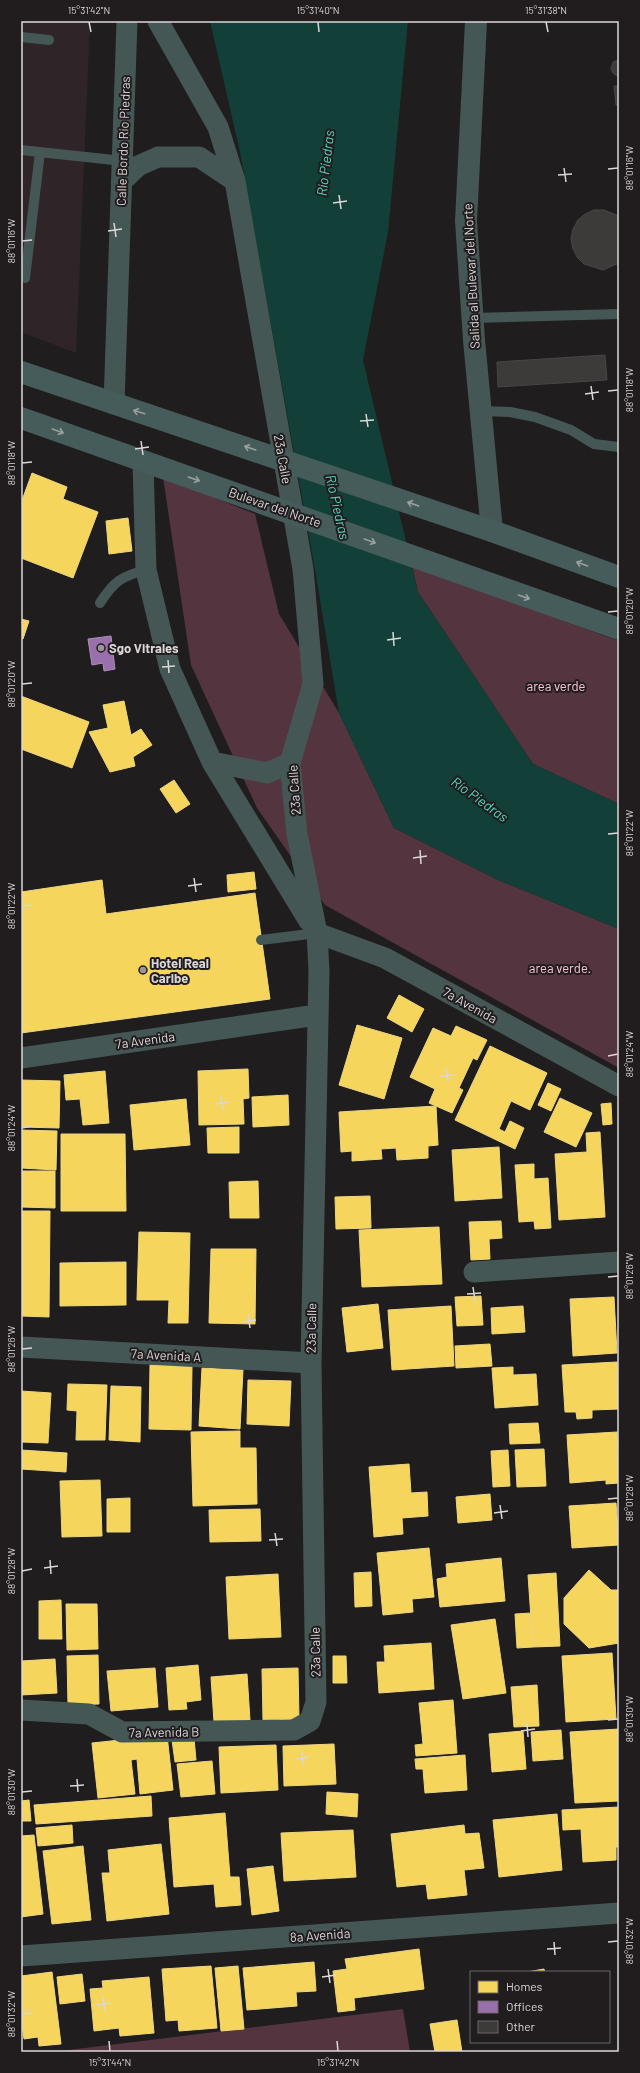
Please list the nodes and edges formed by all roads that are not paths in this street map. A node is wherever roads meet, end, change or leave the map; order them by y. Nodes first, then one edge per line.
1 (127, 21) edge
2 (158, 21) edge
3 (476, 21) edge
4 (21, 37) edge
5 (49, 40) dead end
6 (21, 150) edge
7 (40, 152) junction
8 (123, 161) junction
9 (122, 181) junction
10 (235, 181) junction
11 (25, 278) dead end
12 (619, 314) edge
13 (473, 318) junction
14 (21, 372) edge
15 (114, 404) junction
16 (481, 411) junction
17 (21, 418) edge
18 (619, 447) edge
19 (150, 464) junction
20 (492, 531) junction
21 (146, 570) junction
22 (619, 577) edge
23 (100, 603) dead end
24 (619, 629) edge
25 (212, 762) junction
26 (290, 763) junction
27 (317, 933) junction
28 (261, 940) dead end
29 (317, 1015) junction
30 (21, 1058) edge
31 (619, 1086) edge
32 (619, 1262) edge
33 (474, 1272) dead end
34 (21, 1347) edge
35 (311, 1363) junction
36 (21, 1710) edge
37 (310, 1721) joint
38 (619, 1914) edge
39 (21, 1956) edge

1 - 8 street, Calle Bordo Río Piedras
2 - 10 street, 23a Calle
3 - 13 street, Salida al Bulevar del Norte
4 - 5 lane
6 - 7 lane
7 - 8 lane
7 - 11 lane
8 - 9 street, Calle Bordo Río Piedras
9 - 10 street
9 - 15 street, Calle Bordo Río Piedras
10 - 26 street, 23a Calle
12 - 13 lane
13 - 16 street, Salida al Bulevar del Norte
14 - 15 highway
20 -> 15 highway
16 - 18 lane
16 - 20 street, Salida al Bulevar del Norte
17 -> 19 highway, Bulevar del Norte
19 - 21 street, 23a Calle
19 -> 24 highway, Bulevar del Norte
22 -> 20 highway
21 - 23 lane
21 - 25 street, 23a Calle
25 - 26 street
25 - 27 street, 23a Calle
26 - 27 street, 23a Calle
27 - 28 lane
27 - 29 street, 23a Calle
27 - 31 street, 7a Avenida
29 - 30 street, 7a Avenida
29 - 35 street, 23a Calle
32 - 33 street
34 - 35 street, 7a Avenida A
35 - 37 street, 23a Calle
36 - 37 street, 7a Avenida B
38 - 39 street, 8a Avenida

